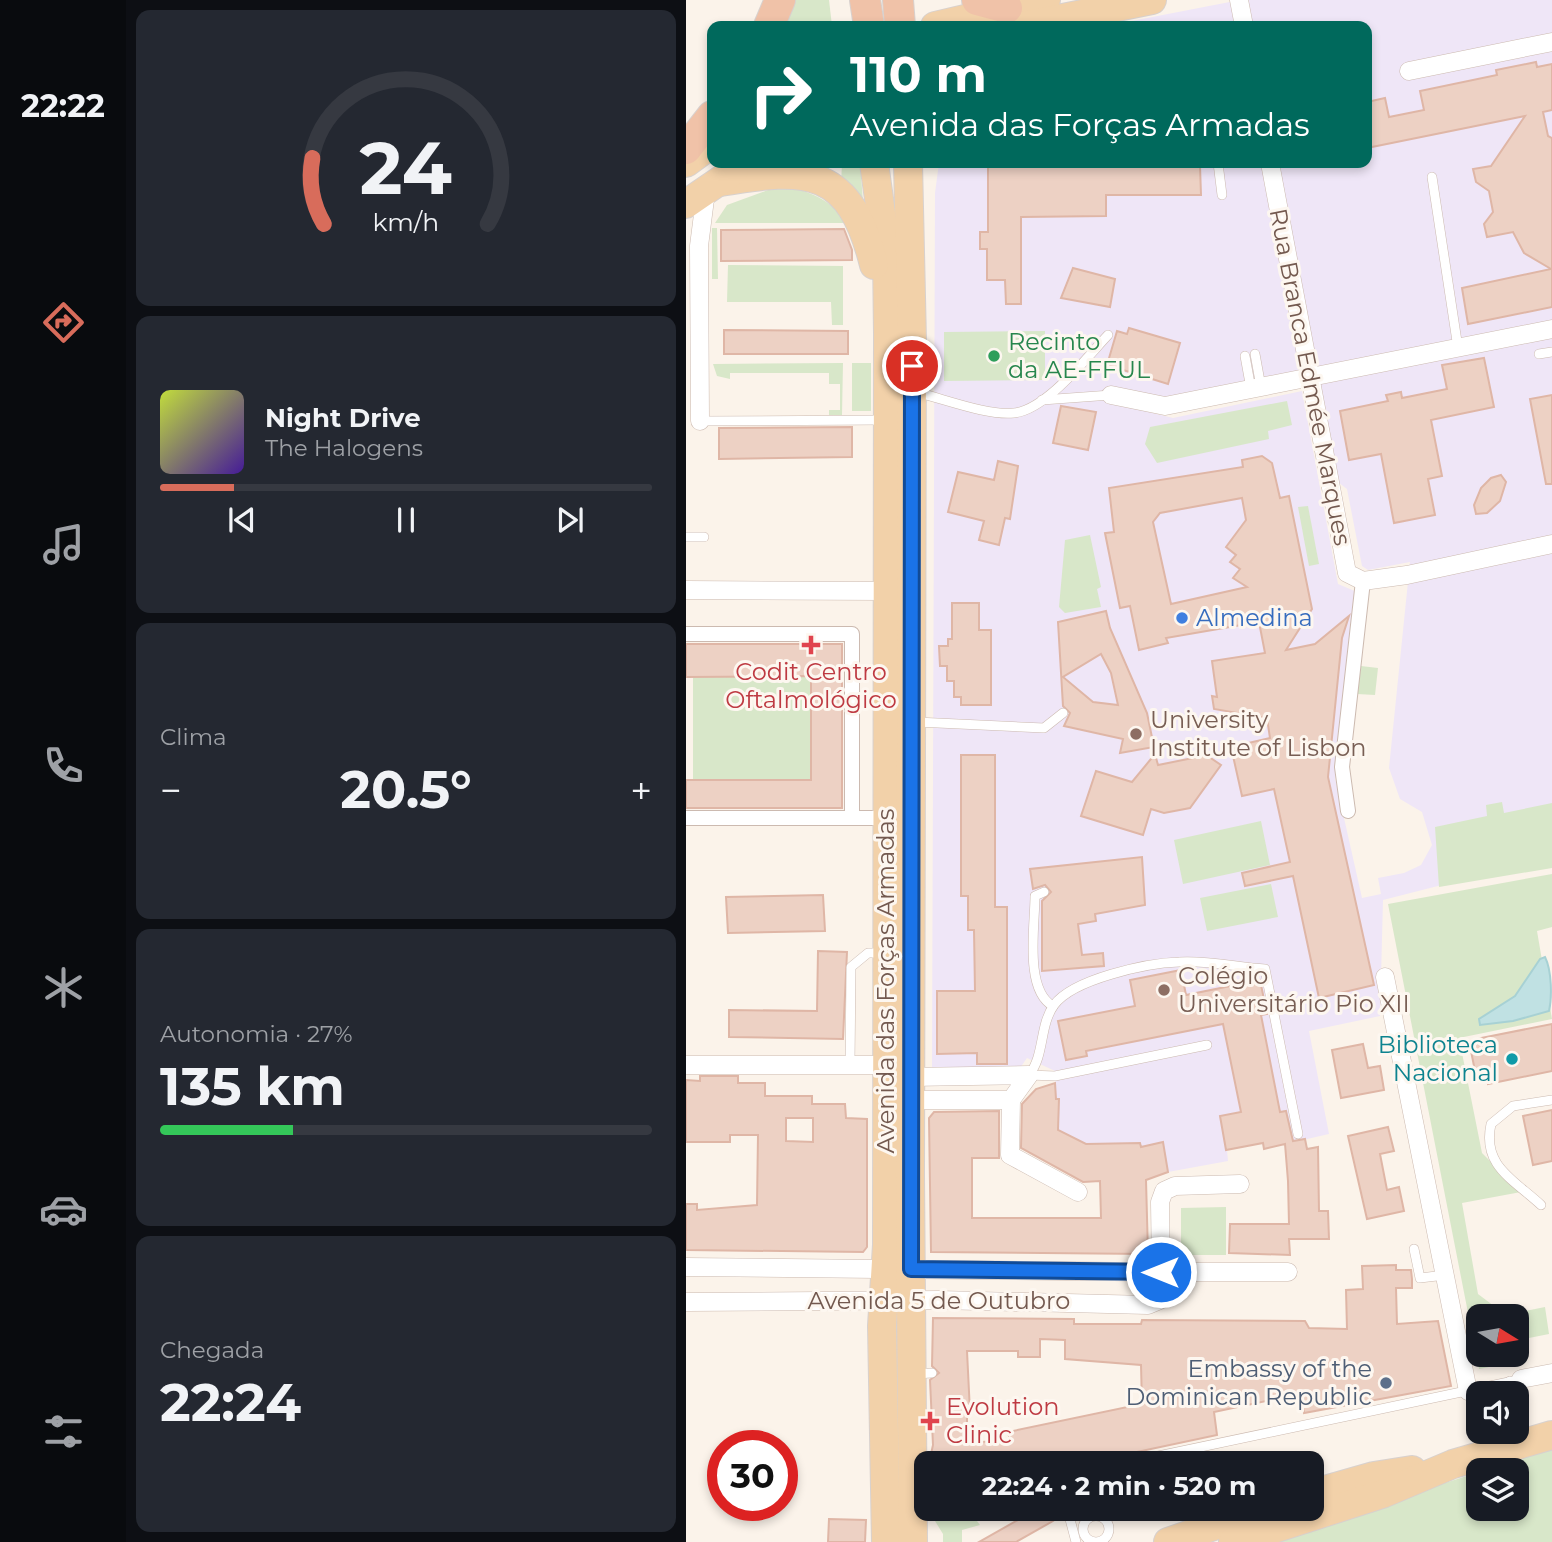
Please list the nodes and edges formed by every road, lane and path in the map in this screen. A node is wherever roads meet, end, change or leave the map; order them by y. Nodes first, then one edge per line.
1 (780, 0) edge
2 (848, 0) edge
3 (865, 0) edge
4 (898, 0) edge
5 (977, 0) edge
6 (1046, 0) edge
7 (1152, 0) edge
8 (1239, 0) edge
9 (1023, 15) edge
10 (771, 21) edge
11 (851, 21) edge
12 (868, 21) edge
13 (900, 21) edge
14 (975, 21) edge
15 (1243, 21) edge
16 (1552, 42) edge
17 (1409, 71) dead end
18 (707, 122) edge
19 (707, 148) edge
20 (686, 149) edge
21 (686, 163) edge
22 (737, 168) edge
23 (875, 168) edge
24 (908, 168) edge
25 (924, 168) edge
26 (1219, 168) edge
27 (1271, 168) edge
28 (1432, 177) dead end
29 (704, 193) edge
30 (1222, 195) dead end
31 (911, 220) junction
32 (686, 229) edge
33 (699, 246) junction
34 (888, 311) junction
35 (1552, 329) edge
36 (1108, 335) dead end
37 (1458, 348) junction
38 (1552, 352) edge
39 (1255, 354) dead end
40 (1539, 354) dead end
41 (1244, 356) dead end
42 (1310, 375) junction
43 (1256, 388) junction
44 (912, 391) junction
45 (1111, 395) joint
46 (1041, 400) junction
47 (888, 420) junction
48 (700, 421) joint
49 (686, 537) edge
50 (704, 537) dead end
51 (1552, 544) edge
52 (1363, 581) junction
53 (686, 590) edge
54 (886, 591) junction
55 (686, 634) edge
56 (1063, 713) dead end
57 (912, 722) junction
58 (1348, 811) dead end
59 (686, 818) edge
60 (852, 818) junction
61 (886, 818) junction
62 (1044, 892) dead end
63 (886, 953) junction
64 (1385, 977) dead end
65 (1053, 1006) junction
66 (1207, 1045) dead end
67 (686, 1065) edge
68 (850, 1065) junction
69 (1029, 1075) junction
70 (902, 1080) junction
71 (1011, 1100) junction
72 (1552, 1100) edge
73 (1298, 1134) dead end
74 (1240, 1184) dead end
75 (1078, 1192) dead end
76 (1541, 1205) dead end
77 (1415, 1249) dead end
78 (686, 1267) edge
79 (898, 1269) junction
80 (1161, 1272) junction
81 (1288, 1272) dead end
82 (1445, 1275) junction
83 (897, 1301) junction
84 (686, 1302) edge
85 (1552, 1373) edge
86 (1516, 1380) junction
87 (1466, 1381) edge
88 (1512, 1381) edge
89 (1552, 1384) edge
90 (1466, 1391) edge
91 (1552, 1435) edge
92 (920, 1451) edge
93 (1179, 1451) edge
94 (1453, 1464) junction
95 (1324, 1490) edge
96 (916, 1521) edge
97 (1070, 1521) edge
98 (1228, 1521) edge
99 (886, 1542) edge
100 (913, 1542) edge
101 (1076, 1542) edge
102 (1168, 1542) edge
103 (1233, 1542) edge

1 - 10 highway
2 - 11 highway
3 - 12 highway
4 - 13 highway
5 - 9 highway
6 - 9 main road
7 - 9 main road
8 - 15 street
9 - 14 main road
16 - 17 street
18 - 20 highway
19 - 21 main road
22 - 29 main road
23 - 34 main road, Avenida das Forças Armadas
24 - 31 main road, Avenida das Forças Armadas
25 - 31 main road
26 - 30 lane
27 - 42 street, Rua Branca Edmée Marques
28 - 37 lane
29 - 33 street
29 - 34 main road
31 - 44 main road, Avenida das Forças Armadas
32 - 33 street
33 - 48 street
34 - 47 main road, Avenida das Forças Armadas
35 - 37 street
36 - 46 lane
37 - 42 street
38 - 40 lane
39 - 43 lane
41 - 43 lane
42 - 43 street
42 - 52 street, Rua Branca Edmée Marques
43 - 45 street
44 - 46 lane
44 - 57 main road, Avenida das Forças Armadas
45 - 46 lane
47 - 48 lane
47 - 54 main road, Avenida das Forças Armadas
49 - 50 lane
51 - 52 street
52 - 58 street
53 - 54 street
54 - 61 main road, Avenida das Forças Armadas
55 - 60 street
56 - 57 lane
57 - 70 main road, Avenida das Forças Armadas
59 - 60 street
60 - 61 street
61 - 63 main road, Avenida das Forças Armadas
62 - 65 lane
63 - 68 lane
63 - 70 main road, Avenida das Forças Armadas
64 - 82 street
65 - 69 lane
65 - 73 lane
66 - 69 lane
67 - 68 street
68 - 70 street
69 - 70 street
69 - 71 street
70 - 71 street
70 - 79 main road, Avenida das Forças Armadas
70 - 79 main road, Avenida das Forças Armadas
71 - 75 street
72 - 76 lane
74 - 80 street
77 - 82 lane
78 - 79 street, Avenida 5 de Outubro
79 - 80 street, Avenida 5 de Outubro
79 - 83 main road, Avenida das Forças Armadas
80 - 81 street, Avenida 5 de Outubro
80 - 83 street, Avenida 5 de Outubro
82 - 87 street
83 - 84 street, Avenida 5 de Outubro
83 - 92 main road, Avenida das Forças Armadas
83 - 99 main road, Avenida das Forças Armadas
85 - 86 street
86 - 88 lane
86 - 89 lane
90 - 93 lane
91 - 94 main road
94 - 95 main road
94 - 103 main road
96 - 100 main road, Avenida das Forças Armadas
97 - 101 lane
98 - 102 main road

